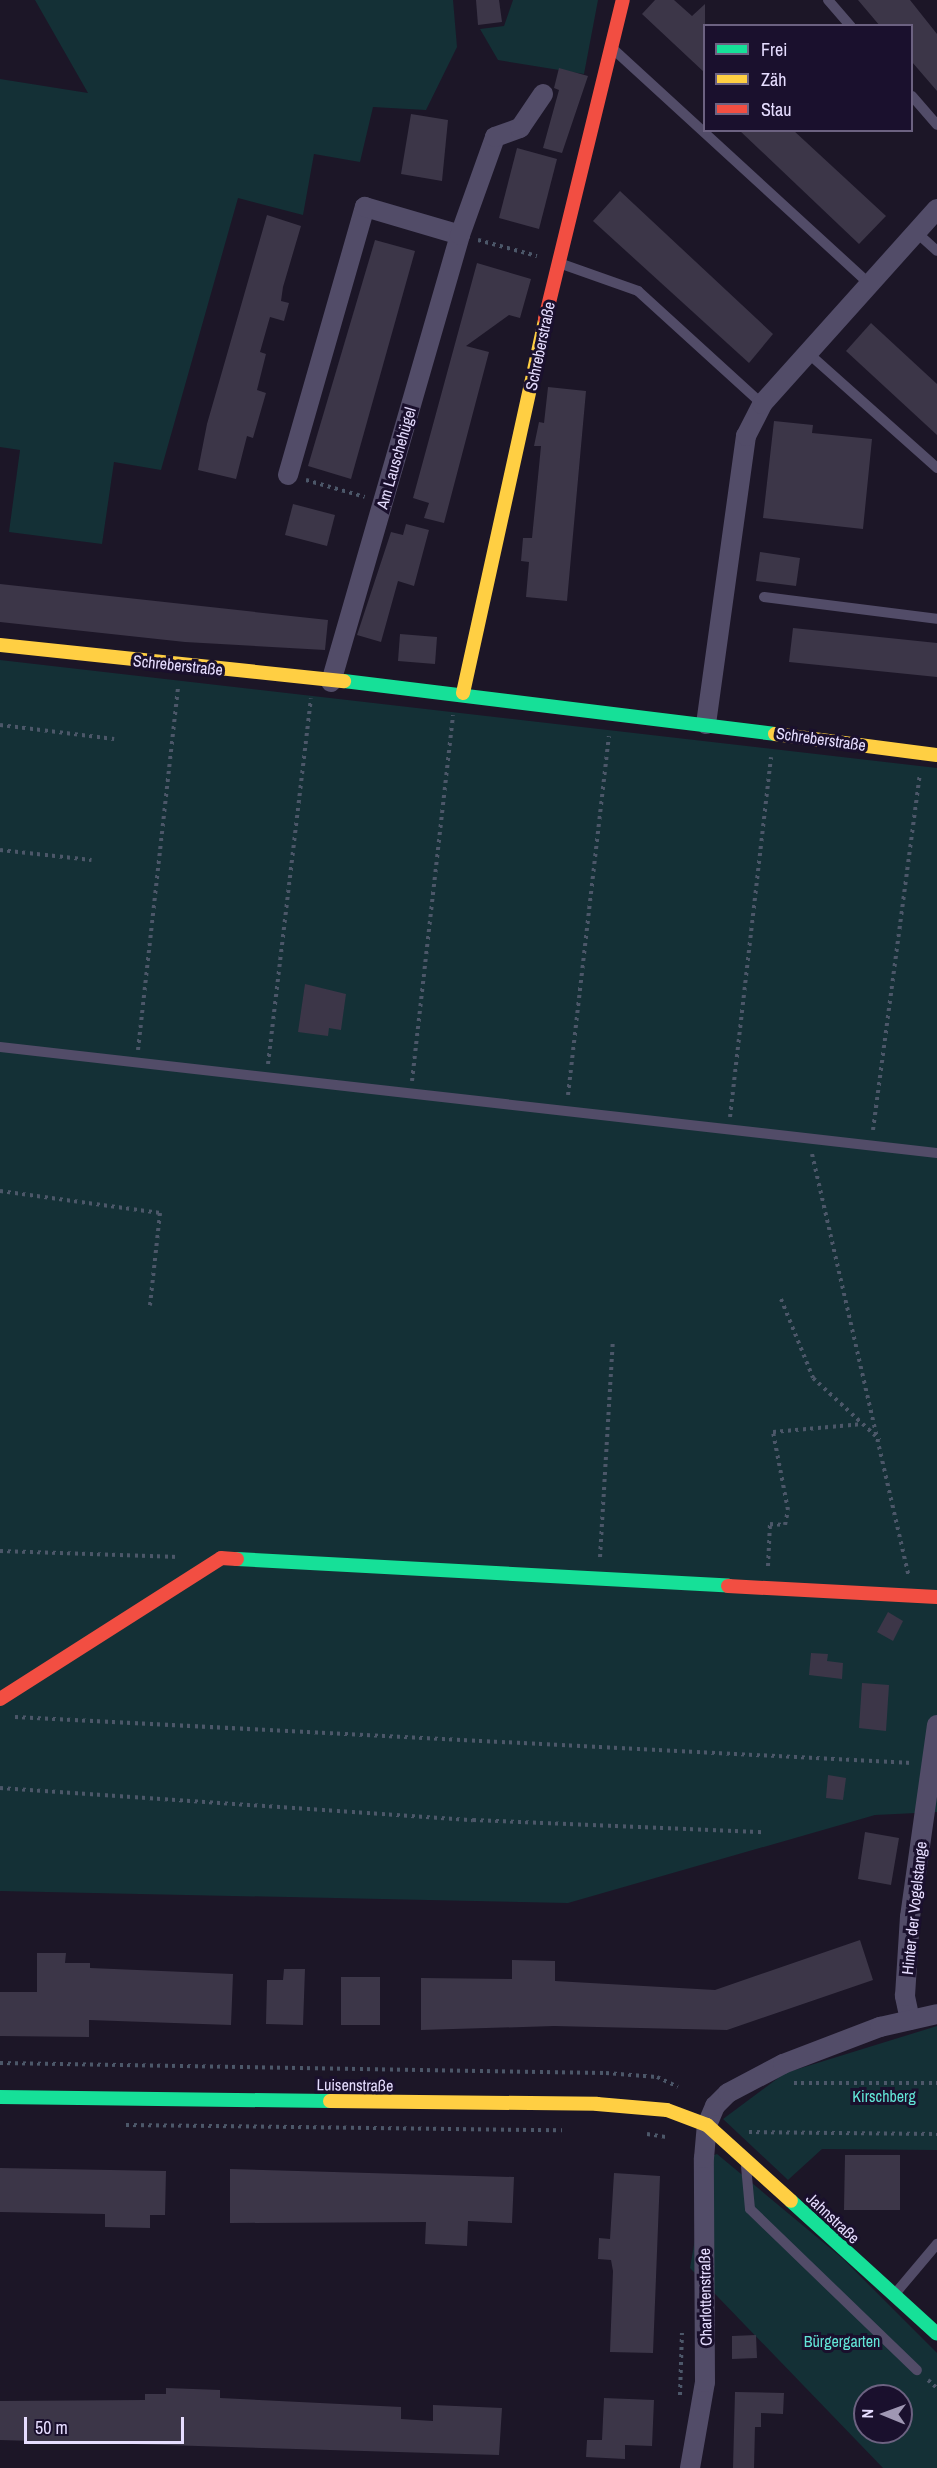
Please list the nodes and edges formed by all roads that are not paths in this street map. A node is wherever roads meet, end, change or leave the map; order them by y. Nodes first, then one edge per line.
1 (623, 0) edge
2 (828, 0) edge
3 (848, 24) edge
4 (610, 46) junction
5 (543, 94) dead end
6 (913, 97) edge
7 (937, 125) edge
8 (703, 131) edge
9 (704, 132) edge
10 (937, 209) edge
11 (916, 232) junction
12 (460, 235) junction
13 (937, 251) edge
14 (558, 262) junction
15 (870, 284) junction
16 (808, 352) junction
17 (762, 404) junction
18 (937, 468) edge
19 (288, 475) road end
20 (764, 597) dead end
21 (937, 619) edge
22 (0, 645) edge
23 (322, 681) junction
24 (459, 693) junction
25 (706, 724) junction
26 (930, 754) edge
27 (0, 1047) edge
28 (937, 1153) edge
29 (937, 1597) edge
30 (0, 1699) edge
31 (937, 1725) edge
32 (937, 2014) edge
33 (910, 2020) junction
34 (0, 2097) edge
35 (711, 2129) junction
36 (745, 2160) junction
37 (937, 2244) edge
38 (893, 2295) junction
39 (937, 2334) edge
40 (917, 2370) dead end
41 (690, 2468) edge

1 - 4 street, Schreberstraße
2 - 3 lane
4 - 8 lane
4 - 14 street, Schreberstraße
5 - 12 street, Am Lauschehügel
6 - 7 lane
9 - 15 lane
10 - 11 street
11 - 13 lane
11 - 15 street
12 - 19 street
12 - 23 street, Am Lauschehügel
14 - 17 lane
14 - 24 street, Schreberstraße
15 - 16 street
16 - 17 street
16 - 18 lane
17 - 25 street
20 - 21 lane
22 - 23 street, Schreberstraße
23 - 24 street, Schreberstraße
24 - 25 street, Schreberstraße
25 - 26 street, Schreberstraße
27 - 28 lane
29 - 30 street
31 - 33 street, Hinter der Vogelstange
32 - 33 street
33 - 35 street
34 - 35 street, Luisenstraße
35 - 36 street, Jahnstraße
35 - 41 street, Charlottenstraße
36 - 38 street, Jahnstraße
36 - 40 lane
37 - 38 lane
38 - 39 street, Jahnstraße

